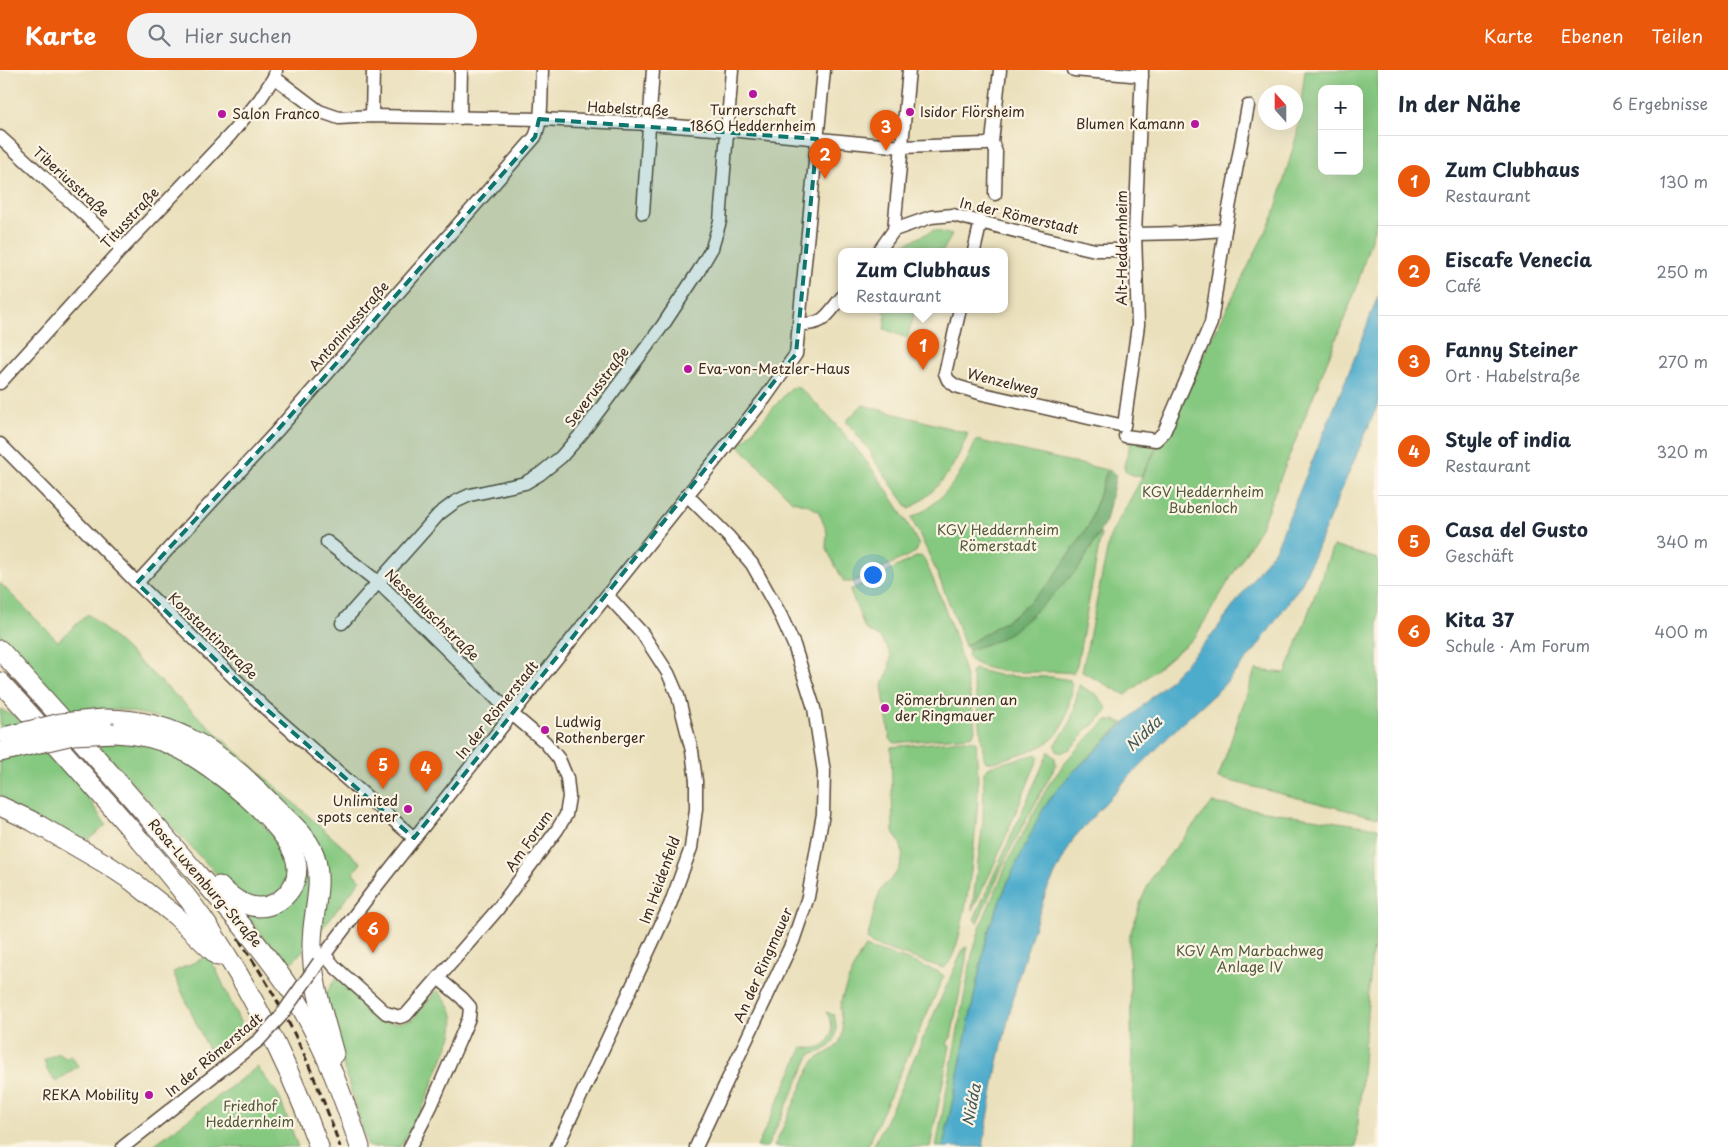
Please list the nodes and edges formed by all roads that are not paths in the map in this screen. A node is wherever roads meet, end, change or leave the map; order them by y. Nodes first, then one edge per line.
1 (374, 70) edge
2 (461, 70) edge
3 (542, 70) edge
4 (653, 70) edge
5 (732, 70) edge
6 (824, 70) edge
7 (910, 70) edge
8 (1000, 70) edge
9 (1074, 70) edge
10 (1142, 73) edge
11 (275, 74) edge
12 (1248, 106) dead end
13 (372, 116) junction
14 (460, 118) junction
15 (539, 119) junction
16 (650, 124) junction
17 (726, 130) junction
18 (0, 137) edge
19 (817, 139) junction
20 (992, 142) junction
21 (902, 147) junction
22 (995, 194) dead end
23 (643, 213) dead end
24 (981, 221) junction
25 (894, 230) junction
26 (1225, 230) junction
27 (1135, 234) junction
28 (881, 248) edge
29 (975, 248) edge
30 (122, 249) junction
31 (1135, 250) junction
32 (838, 302) edge
33 (959, 313) edge
34 (800, 324) junction
35 (0, 383) edge
36 (1125, 431) junction
37 (0, 444) edge
38 (687, 495) junction
39 (327, 542) dead end
40 (136, 583) junction
41 (379, 583) junction
42 (608, 596) junction
43 (342, 623) dead end
44 (0, 650) edge
45 (0, 682) edge
46 (512, 714) junction
47 (109, 726) junction
48 (7, 743) edge
49 (0, 806) edge
50 (414, 838) junction
51 (181, 855) junction
52 (322, 958) junction
53 (438, 978) junction
54 (243, 983) junction
55 (346, 1104) junction
56 (123, 1147) edge
57 (319, 1147) edge
58 (360, 1147) edge
59 (410, 1147) edge
60 (557, 1147) edge
61 (696, 1147) edge

1 - 13 street
2 - 14 street
3 - 15 street, Antoninusstraße
4 - 16 street
5 - 17 street, Severusstraße
6 - 19 street, In der Römerstadt
7 - 21 street
8 - 20 street
9 - 10 street
10 - 27 street, Alt-Heddernheim
11 - 13 street, Habelstraße
11 - 30 street, Titusstraße
12 - 26 street
13 - 14 street, Habelstraße
14 - 15 street, Habelstraße
15 - 16 street, Habelstraße
15 - 40 street, Antoninusstraße
16 - 17 street, Habelstraße
16 - 23 street
17 - 19 street, Habelstraße
17 - 41 street, Severusstraße
18 - 30 street, Tiberiusstraße
19 - 21 street, Habelstraße
19 - 34 street, In der Römerstadt
20 - 21 street, Habelstraße
20 - 22 street
21 - 25 street
24 - 25 street, In der Römerstadt
24 - 29 street
24 - 31 street, In der Römerstadt
25 - 28 street
26 - 27 street
26 - 36 street
27 - 31 street, Alt-Heddernheim
30 - 35 street, Titusstraße
31 - 36 street, Alt-Heddernheim
32 - 34 street
33 - 36 street, Wenzelweg
34 - 38 street, In der Römerstadt
37 - 40 street, Konstantinstraße
38 - 42 street, In der Römerstadt
38 - 61 street, An der Ringmauer
39 - 41 street, Nesselbuschstraße
40 - 50 street, Konstantinstraße
41 - 43 street, Severusstraße
41 - 46 street, Nesselbuschstraße
42 - 46 street, In der Römerstadt
42 - 60 street, Im Heidenfeld
44 - 51 highway, Rosa-Luxemburg-Straße
45 - 54 highway, Rosa-Luxemburg-Straße
46 - 50 street, In der Römerstadt
46 - 53 street, Am Forum
47 - 48 highway, bridge
47 - 51 highway
47 - 55 highway
49 - 54 highway
50 - 52 street, In der Römerstadt
51 - 55 highway, Rosa-Luxemburg-Straße
52 - 53 street, Am Forum
52 - 56 street, In der Römerstadt, bridge
53 - 59 street
54 - 57 highway, Rosa-Luxemburg-Straße
55 - 58 highway, Rosa-Luxemburg-Straße

